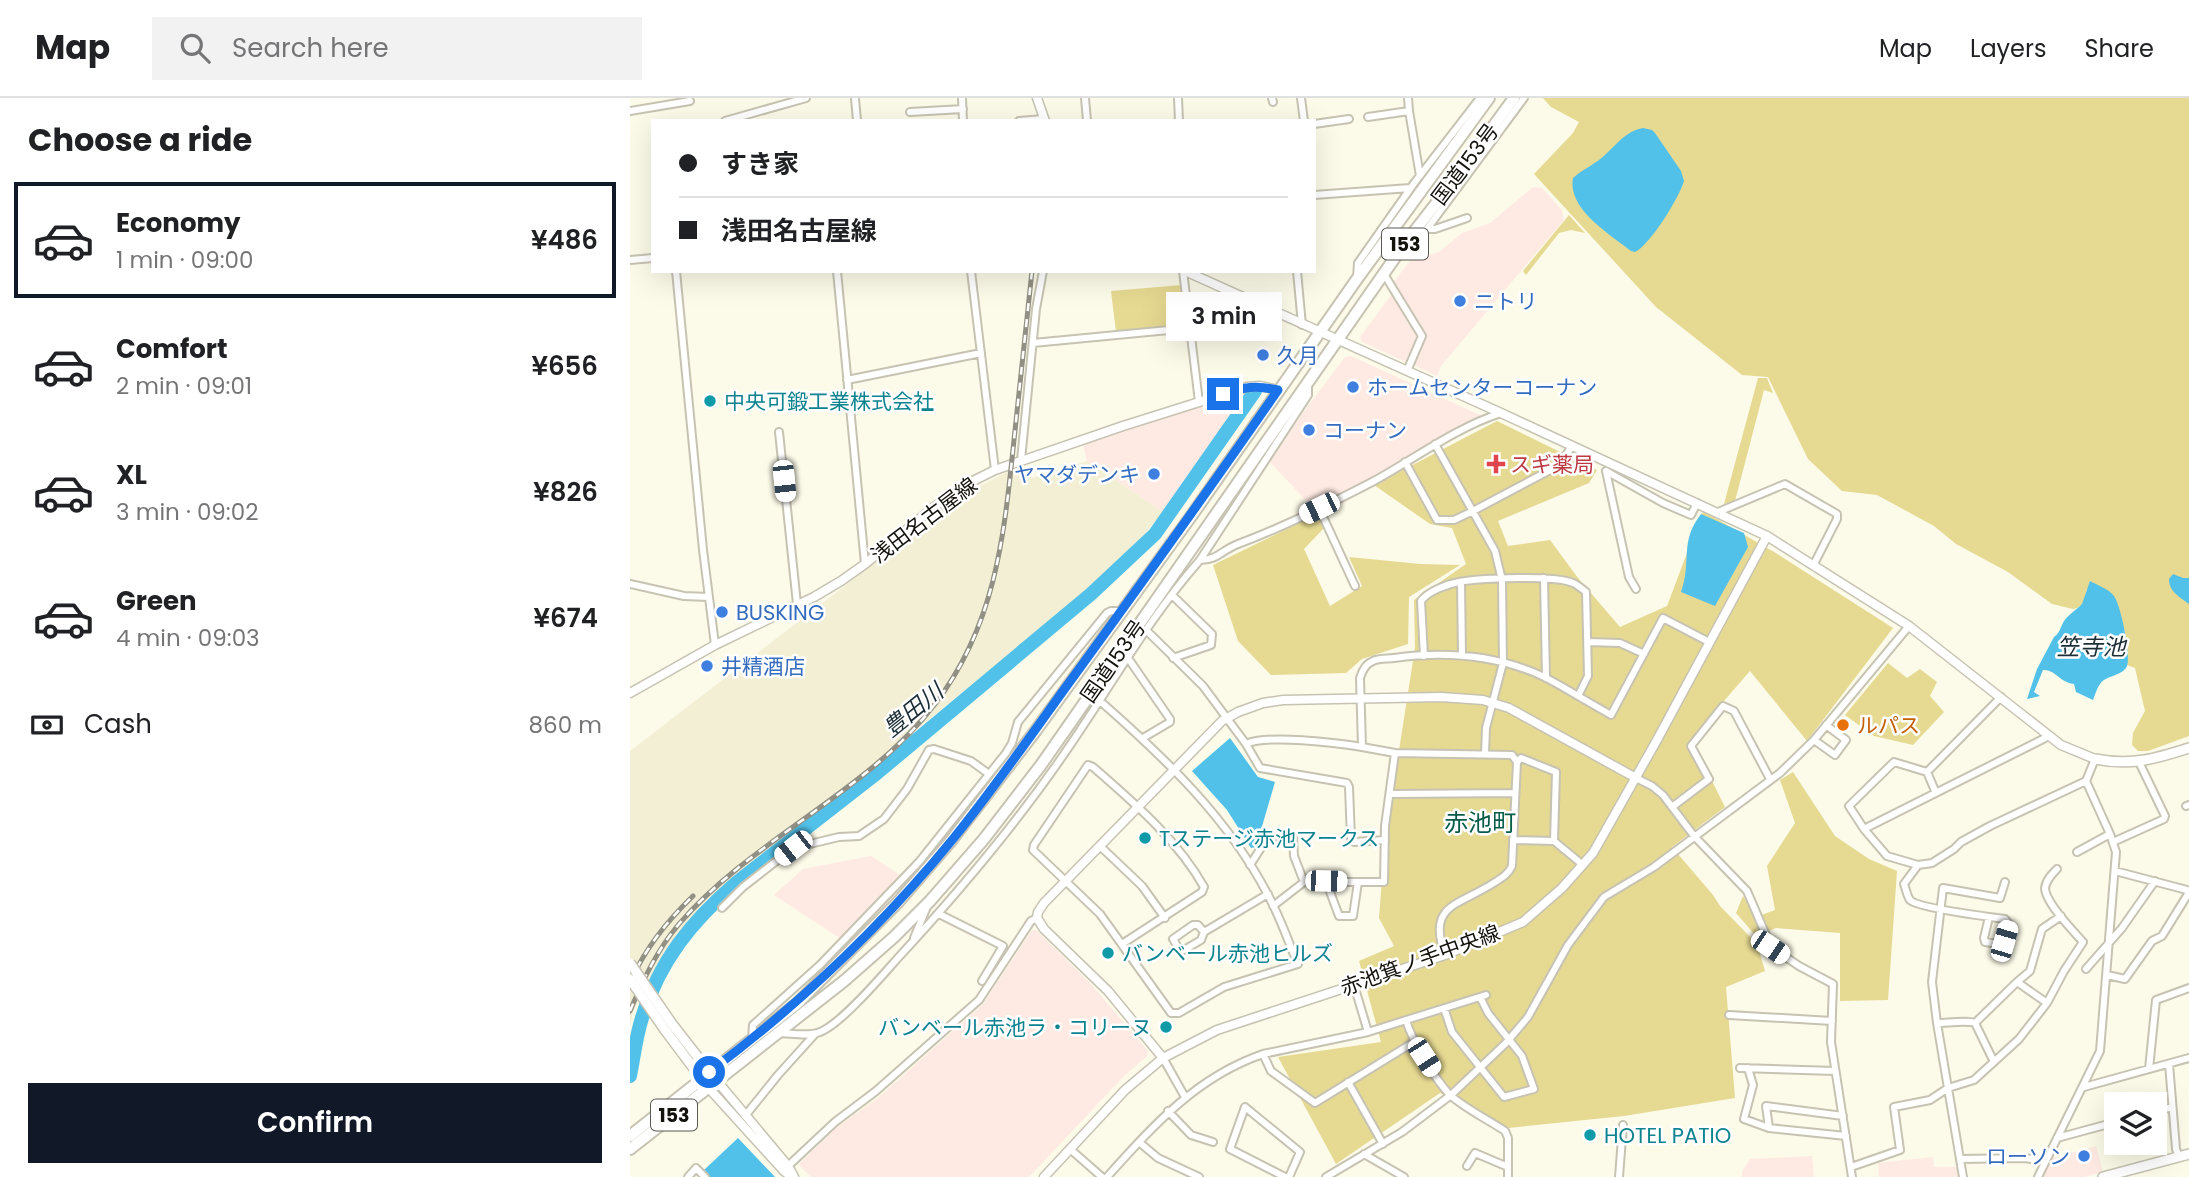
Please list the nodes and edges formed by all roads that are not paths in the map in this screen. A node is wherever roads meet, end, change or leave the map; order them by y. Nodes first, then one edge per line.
1 (806, 98) edge
2 (855, 98) edge
3 (962, 98) edge
4 (1037, 98) edge
5 (1085, 98) edge
6 (1178, 98) edge
7 (1301, 98) edge
8 (1408, 98) edge
9 (1480, 98) edge
10 (1489, 98) edge
11 (1514, 98) edge
12 (1524, 98) edge
13 (690, 102) dead end
14 (963, 109) junction
15 (630, 111) edge
16 (1409, 111) junction
17 (910, 112) dead end
18 (1368, 117) dead end
19 (732, 119) edge
20 (857, 119) edge
21 (964, 119) edge
22 (1044, 119) edge
23 (1087, 119) edge
24 (1179, 119) edge
25 (1304, 119) edge
26 (1349, 119) dead end
27 (1316, 124) edge
28 (1460, 125) junction
29 (1490, 137) junction
30 (1458, 141) junction
31 (1420, 176) junction
32 (1455, 186) junction
33 (1410, 188) junction
34 (1316, 195) edge
35 (1467, 218) dead end
36 (1427, 229) junction
37 (1404, 246) junction
38 (651, 258) edge
39 (630, 260) edge
40 (676, 273) edge
41 (837, 273) edge
42 (971, 273) edge
43 (1043, 273) edge
44 (1184, 273) edge
45 (1188, 273) edge
46 (1297, 273) edge
47 (1384, 274) junction
48 (1357, 279) junction
49 (1302, 325) junction
50 (1190, 328) junction
51 (1318, 333) junction
52 (1337, 340) junction
53 (1033, 343) junction
54 (981, 353) junction
55 (1407, 371) junction
56 (847, 380) junction
57 (1308, 381) junction
58 (1278, 390) junction
59 (1199, 402) junction
60 (1501, 413) junction
61 (779, 432) dead end
62 (1435, 444) junction
63 (1572, 446) junction
64 (1021, 460) junction
65 (1405, 463) junction
66 (1607, 467) junction
67 (995, 470) junction
68 (1697, 503) junction
69 (1319, 508) junction
70 (1473, 511) junction
71 (1718, 512) junction
72 (1225, 521) junction
73 (1209, 523) junction
74 (1767, 536) junction
75 (1200, 560) junction
76 (865, 564) junction
77 (1814, 564) junction
78 (1544, 578) junction
79 (1503, 580) junction
80 (1143, 582) junction
81 (1461, 582) junction
82 (630, 584) edge
83 (1355, 586) dead end
84 (1636, 589) dead end
85 (1158, 595) junction
86 (1172, 595) junction
87 (709, 597) junction
88 (797, 604) junction
89 (1163, 607) junction
90 (1122, 611) junction
91 (1909, 626) junction
92 (1146, 630) junction
93 (1588, 642) junction
94 (1709, 642) junction
95 (716, 645) junction
96 (1134, 650) junction
97 (1644, 654) junction
98 (1462, 655) junction
99 (1424, 656) junction
100 (1114, 658) junction
101 (1128, 658) junction
102 (1173, 658) junction
103 (1503, 663) junction
104 (1058, 675) junction
105 (1546, 678) junction
106 (1062, 692) junction
107 (630, 693) edge
108 (1578, 696) junction
109 (2001, 697) junction
110 (1362, 699) junction
111 (1100, 701) junction
112 (1494, 703) junction
113 (1227, 718) junction
114 (1826, 725) junction
115 (2049, 736) junction
116 (1143, 738) junction
117 (1814, 740) junction
118 (1246, 744) junction
119 (1362, 747) junction
120 (2189, 748) edge
121 (1006, 753) junction
122 (1395, 753) junction
123 (1485, 754) junction
124 (2095, 759) junction
125 (1517, 762) junction
126 (2139, 762) junction
127 (1010, 765) junction
128 (1174, 769) junction
129 (1927, 772) junction
130 (989, 774) junction
131 (1636, 778) junction
132 (1770, 779) junction
133 (2086, 781) junction
134 (1515, 793) junction
135 (1936, 793) junction
136 (1390, 794) junction
137 (1138, 807) junction
138 (1672, 807) junction
139 (946, 829) junction
140 (1864, 829) junction
141 (2110, 834) junction
142 (1694, 836) junction
143 (984, 839) junction
144 (1385, 840) junction
145 (1514, 840) junction
146 (1554, 841) junction
147 (950, 842) junction
148 (2113, 842) junction
149 (1100, 846) junction
150 (2077, 852) dead end
151 (982, 863) junction
152 (1250, 865) junction
153 (1583, 865) junction
154 (1918, 865) junction
155 (2057, 869) dead end
156 (2115, 871) junction
157 (1065, 881) junction
158 (1326, 881) junction
159 (1358, 881) junction
160 (2155, 881) junction
161 (1304, 882) junction
162 (2005, 882) dead end
163 (1268, 894) junction
164 (930, 901) junction
165 (1273, 906) junction
166 (722, 908) dead end
167 (1940, 908) junction
168 (939, 914) junction
169 (2061, 916) junction
170 (1989, 917) junction
171 (1037, 918) junction
172 (1165, 918) junction
173 (1204, 932) junction
174 (2110, 939) junction
175 (912, 943) junction
176 (1122, 944) junction
177 (1445, 955) junction
178 (630, 963) edge
179 (2086, 969) dead end
180 (2107, 975) junction
181 (630, 979) edge
182 (982, 981) dead end
183 (2017, 982) junction
184 (1354, 985) junction
185 (2189, 988) edge
186 (2046, 1003) junction
187 (1444, 1008) junction
188 (1729, 1015) dead end
189 (1406, 1020) junction
190 (1832, 1021) junction
191 (1937, 1023) junction
192 (1975, 1023) junction
193 (668, 1027) junction
194 (1368, 1032) junction
195 (778, 1033) junction
196 (816, 1034) junction
197 (1509, 1040) junction
198 (751, 1041) junction
199 (1414, 1042) junction
200 (1263, 1054) junction
201 (1163, 1058) junction
202 (2189, 1058) edge
203 (1994, 1062) junction
204 (2169, 1064) junction
205 (1480, 1066) junction
206 (1740, 1068) dead end
207 (1748, 1068) junction
208 (2149, 1069) junction
209 (1835, 1071) junction
210 (709, 1080) junction
211 (1349, 1082) junction
212 (2084, 1087) junction
213 (1948, 1088) junction
214 (1451, 1095) junction
215 (1185, 1097) junction
216 (2172, 1107) junction
217 (2167, 1108) edge
218 (1168, 1111) junction
219 (745, 1116) junction
220 (1843, 1116) junction
221 (1623, 1125) dead end
222 (2104, 1125) edge
223 (1769, 1128) junction
224 (630, 1136) edge
225 (1846, 1136) junction
226 (2057, 1138) junction
227 (1139, 1142) junction
228 (1213, 1142) dead end
229 (1382, 1144) junction
230 (630, 1149) edge
231 (1070, 1149) junction
232 (1364, 1154) junction
233 (2189, 1154) edge
234 (2179, 1157) junction
235 (1960, 1159) junction
236 (2045, 1162) junction
237 (788, 1166) junction
238 (1467, 1166) dead end
239 (1508, 1167) junction
240 (1851, 1167) junction
241 (688, 1177) edge
242 (705, 1177) edge
243 (794, 1177) edge
244 (1044, 1177) edge
245 (1105, 1177) edge
246 (1199, 1177) edge
247 (1287, 1177) edge
248 (1326, 1177) edge
249 (1404, 1177) edge
250 (1508, 1177) edge
251 (1619, 1177) edge
252 (1852, 1177) edge
253 (1963, 1177) edge
254 (2038, 1177) edge
255 (2103, 1177) edge

1 - 19 street
2 - 20 street
3 - 14 street
4 - 22 street
5 - 23 street
6 - 24 street
7 - 25 street
8 - 16 street
9 - 28 street
10 - 30 highway, 国道153号 / 153
11 - 29 highway, 国道153号 / 153
12 - 29 street
13 - 15 street
14 - 17 street
14 - 21 street
16 - 18 street
16 - 31 street
26 - 27 street
28 - 30 street
28 - 31 street
29 - 32 highway, 国道153号 / 153
30 - 48 highway, 国道153号 / 153
31 - 33 street
32 - 36 street
32 - 37 highway, 国道153号 / 153
33 - 34 street
33 - 48 street
35 - 36 street
36 - 37 street
37 - 47 highway, 国道153号 / 153
38 - 39 street
40 - 87 street
41 - 56 street
42 - 54 street
43 - 53 street
44 - 50 street
45 - 49 street
46 - 49 street
47 - 52 highway, 国道153号 / 153
47 - 55 street
48 - 51 highway, 国道153号 / 153
49 - 51 street
50 - 53 street
50 - 59 street
51 - 52 street
51 - 58 highway, 国道153号 / 153
52 - 55 street
52 - 57 highway, 国道153号 / 153
53 - 64 street
54 - 56 street
54 - 67 street
55 - 60 street
56 - 76 street
57 - 72 street, 153
57 - 73 highway, 国道153号 / 153
58 - 59 street, 浅田名古屋線
58 - 80 highway, 国道153号 / 153
59 - 64 street, 浅田名古屋線
60 - 62 street
60 - 63 street
61 - 88 street
62 - 65 street
62 - 70 street
63 - 66 street
63 - 70 street
64 - 67 street, 浅田名古屋線
65 - 69 street
65 - 70 street
66 - 68 street
66 - 68 street
66 - 84 street
67 - 76 street, 浅田名古屋線
68 - 71 street
69 - 75 street
69 - 83 street
70 - 79 street
71 - 74 street
71 - 77 street
72 - 73 street
72 - 75 street, 153
73 - 85 highway, 国道153号 / 153
74 - 77 street
74 - 94 street, 赤池箕ノ手中央線
75 - 86 street
76 - 88 street, 浅田名古屋線
77 - 91 street
78 - 79 street
78 - 93 street
78 - 105 street
79 - 81 street
79 - 103 street
80 - 85 highway
80 - 90 highway, 国道153号 / 153
81 - 98 street
81 - 99 street
82 - 87 street
85 - 89 street
85 - 100 highway, 国道153号 / 153
86 - 89 street
86 - 102 street
87 - 95 street
88 - 95 street, 浅田名古屋線
89 - 92 street
90 - 104 street
90 - 106 highway, 国道153号 / 153
91 - 109 street
91 - 114 street
92 - 96 street
92 - 102 street
93 - 97 street
93 - 108 street
94 - 97 street
94 - 131 street, 赤池箕ノ手中央線
95 - 107 street, 浅田名古屋線
96 - 100 street
96 - 101 street
97 - 108 street
98 - 99 street
98 - 103 street
99 - 110 street
100 - 143 highway, 国道153号 / 153
101 - 111 street
101 - 116 street
102 - 113 street
103 - 105 street
103 - 112 street
104 - 106 street
104 - 121 street
105 - 108 street
106 - 127 highway, 国道153号 / 153
109 - 115 street
109 - 129 street
110 - 112 street
110 - 113 street
110 - 119 street
111 - 116 street
111 - 151 street
112 - 123 street
112 - 131 street
113 - 118 street
113 - 128 street
114 - 117 street
114 - 117 street
115 - 124 street
115 - 135 street
116 - 128 street
117 - 132 street
118 - 119 street
118 - 144 street
119 - 122 street
120 - 126 main road
121 - 127 street
121 - 130 street
122 - 123 street
122 - 136 street
123 - 125 street
124 - 126 main road
124 - 133 street
125 - 134 street
125 - 146 street
126 - 148 street
127 - 147 highway, 国道153号 / 153
128 - 137 street
128 - 152 street
129 - 135 street
129 - 140 street
130 - 139 street
130 - 166 street
131 - 138 street
131 - 153 street, 赤池箕ノ手中央線
132 - 138 street
132 - 142 street
133 - 141 street
133 - 154 street
134 - 136 street
134 - 145 street
135 - 140 street
136 - 144 street
137 - 149 street
137 - 157 street
137 - 172 street
138 - 142 street
139 - 147 street
139 - 198 street
140 - 154 street
141 - 148 street
141 - 150 street
142 - 190 street
142 - 197 street
143 - 151 street
143 - 164 highway, 国道153号 / 153
144 - 159 street
145 - 146 street
145 - 177 street
146 - 153 street
147 - 198 highway, 国道153号 / 153
148 - 156 street
149 - 157 street
149 - 172 street
151 - 168 street
152 - 161 street
152 - 163 street
153 - 177 street, 赤池箕ノ手中央線
154 - 167 street
155 - 169 street
156 - 160 street
156 - 174 street
157 - 171 street
157 - 176 street
158 - 159 street
158 - 159 street
158 - 161 street
160 - 174 street
160 - 180 street
161 - 165 street
162 - 167 street
163 - 165 street
163 - 173 street
164 - 175 street
164 - 195 highway, 国道153号 / 153
165 - 176 street
167 - 170 street
167 - 191 street
168 - 175 street
168 - 182 street
169 - 183 street
169 - 186 street
170 - 170 street
171 - 201 street
171 - 237 street
172 - 176 street
173 - 173 street
174 - 179 street
174 - 180 street
175 - 196 street
177 - 184 street, 赤池箕ノ手中央線
178 - 193 main road, bridge
180 - 212 street
181 - 193 main road, bridge
183 - 186 street
183 - 192 street
184 - 194 street
184 - 201 street, 赤池箕ノ手中央線
185 - 208 street
186 - 203 street
187 - 189 street
187 - 197 street
187 - 205 street
188 - 190 street
189 - 194 street
189 - 199 street
190 - 209 street
191 - 192 street
191 - 213 street
192 - 203 street
193 - 210 main road
194 - 200 street
195 - 196 street
195 - 210 highway, 国道153号 / 153
196 - 219 street
197 - 205 street
197 - 205 street
198 - 210 highway, 国道153号 / 153
199 - 211 street
199 - 214 street
200 - 211 street
200 - 215 street
201 - 215 street
201 - 231 street, 赤池箕ノ手中央線
202 - 204 street
203 - 213 street
204 - 208 street
204 - 216 street
205 - 214 street
206 - 207 street
207 - 209 street
207 - 223 street
208 - 212 street
209 - 220 street
210 - 219 street
210 - 224 highway, 国道153号 / 153
210 - 230 highway, 国道153号 / 153
210 - 243 street
211 - 229 street
212 - 226 street
213 - 235 street
213 - 240 street
214 - 229 street
214 - 239 street
215 - 218 street
216 - 217 street
216 - 234 street
218 - 227 street
218 - 228 street
219 - 237 street
220 - 223 street
220 - 225 street
221 - 251 street
222 - 226 street
223 - 225 street
225 - 240 street
226 - 236 street
227 - 245 street
227 - 246 street
229 - 232 street
231 - 244 street, 赤池箕ノ手中央線
231 - 245 street
232 - 248 street
232 - 249 street
233 - 234 main road
234 - 255 main road
235 - 236 street
235 - 253 street
236 - 254 street
237 - 243 street
238 - 239 street
239 - 250 street
240 - 252 street
241 - 242 street
247 - 247 street

